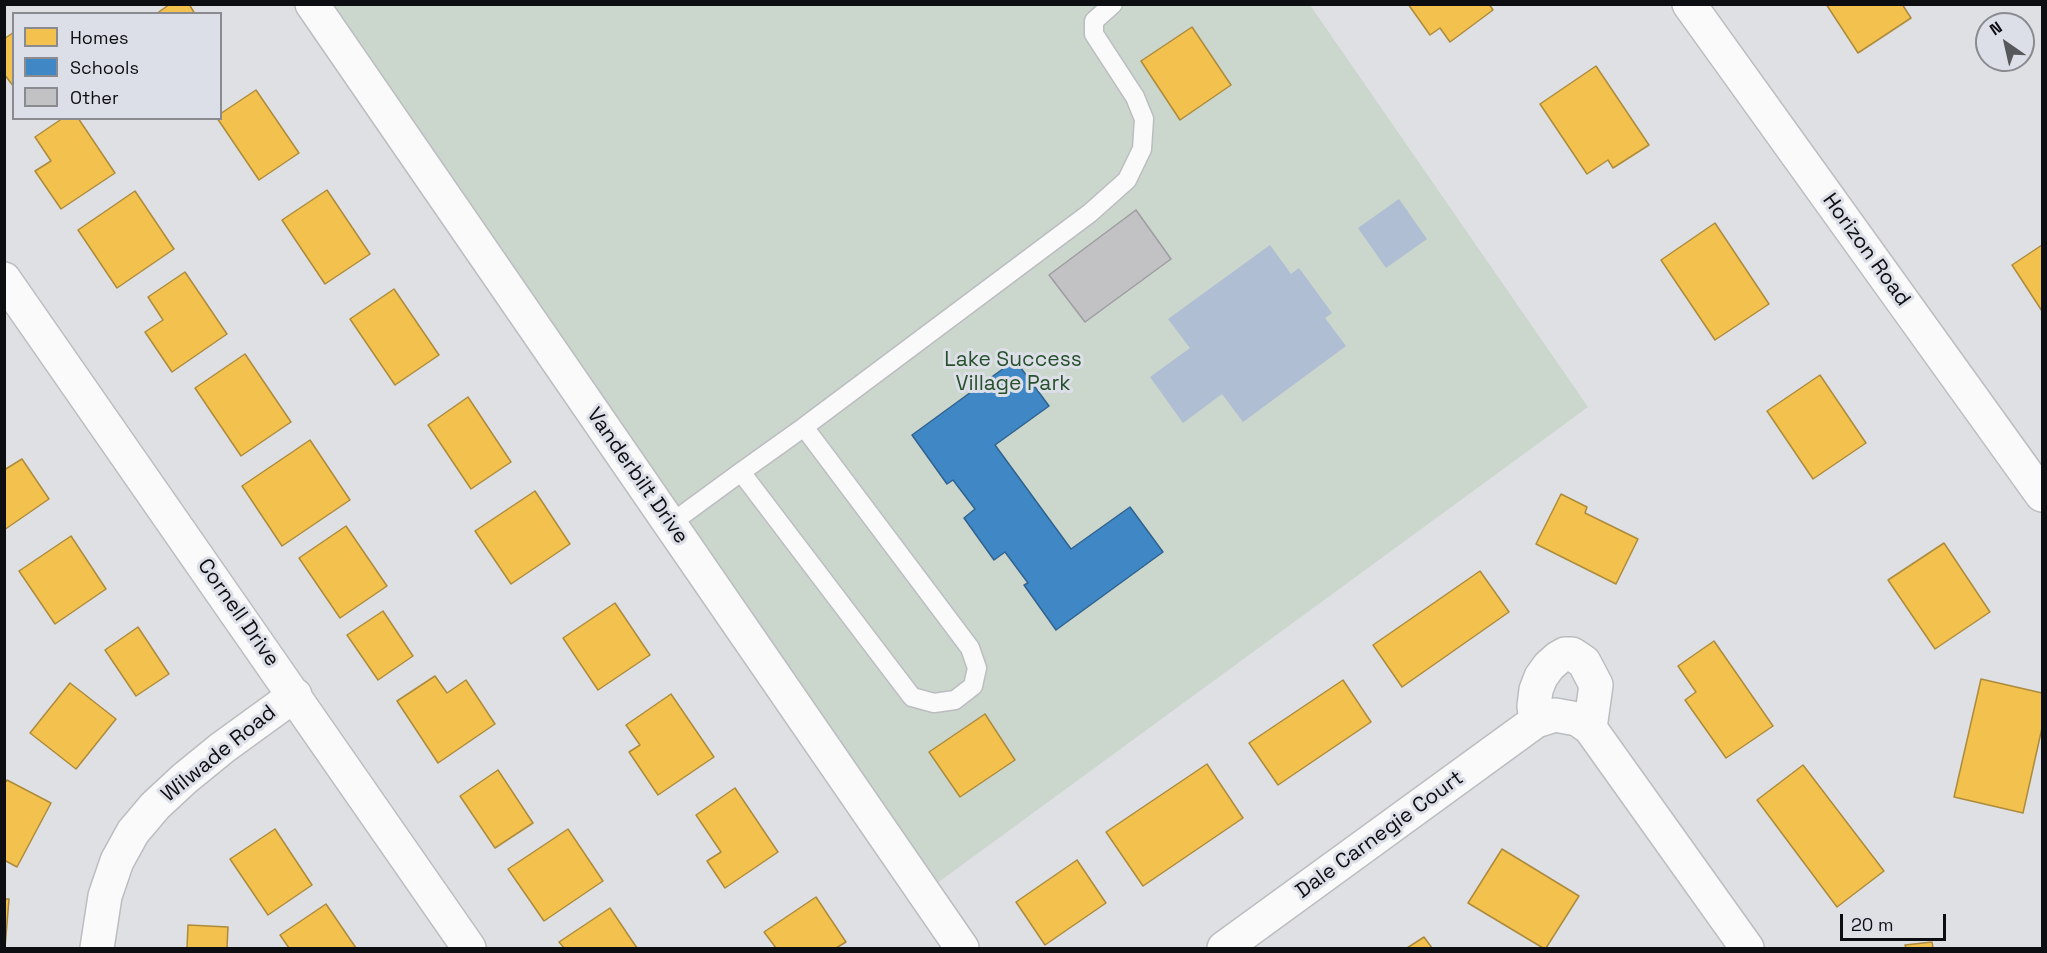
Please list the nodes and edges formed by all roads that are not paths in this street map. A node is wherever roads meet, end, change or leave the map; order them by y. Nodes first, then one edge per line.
1 (312, 4) edge
2 (1689, 4) edge
3 (1106, 6) edge
4 (4, 279) edge
5 (804, 427) junction
6 (741, 472) junction
7 (2043, 495) edge
8 (670, 524) junction
9 (295, 695) junction
10 (1536, 721) junction
11 (1590, 728) junction
12 (97, 948) edge
13 (469, 948) edge
14 (962, 948) edge
15 (1224, 948) edge
16 (1747, 948) edge

1 - 8 street, Vanderbilt Drive
2 - 7 street, Horizon Road
3 - 5 lane
4 - 9 street, Cornell Drive
5 - 6 lane
5 - 6 lane
6 - 8 lane
8 - 14 street, Vanderbilt Drive
9 - 12 street, Wilwade Road
9 - 13 street, Cornell Drive
10 - 11 street, Dale Carnegie Court
10 - 11 street
10 - 15 street, Dale Carnegie Court
11 - 16 street, Dale Carnegie Court

